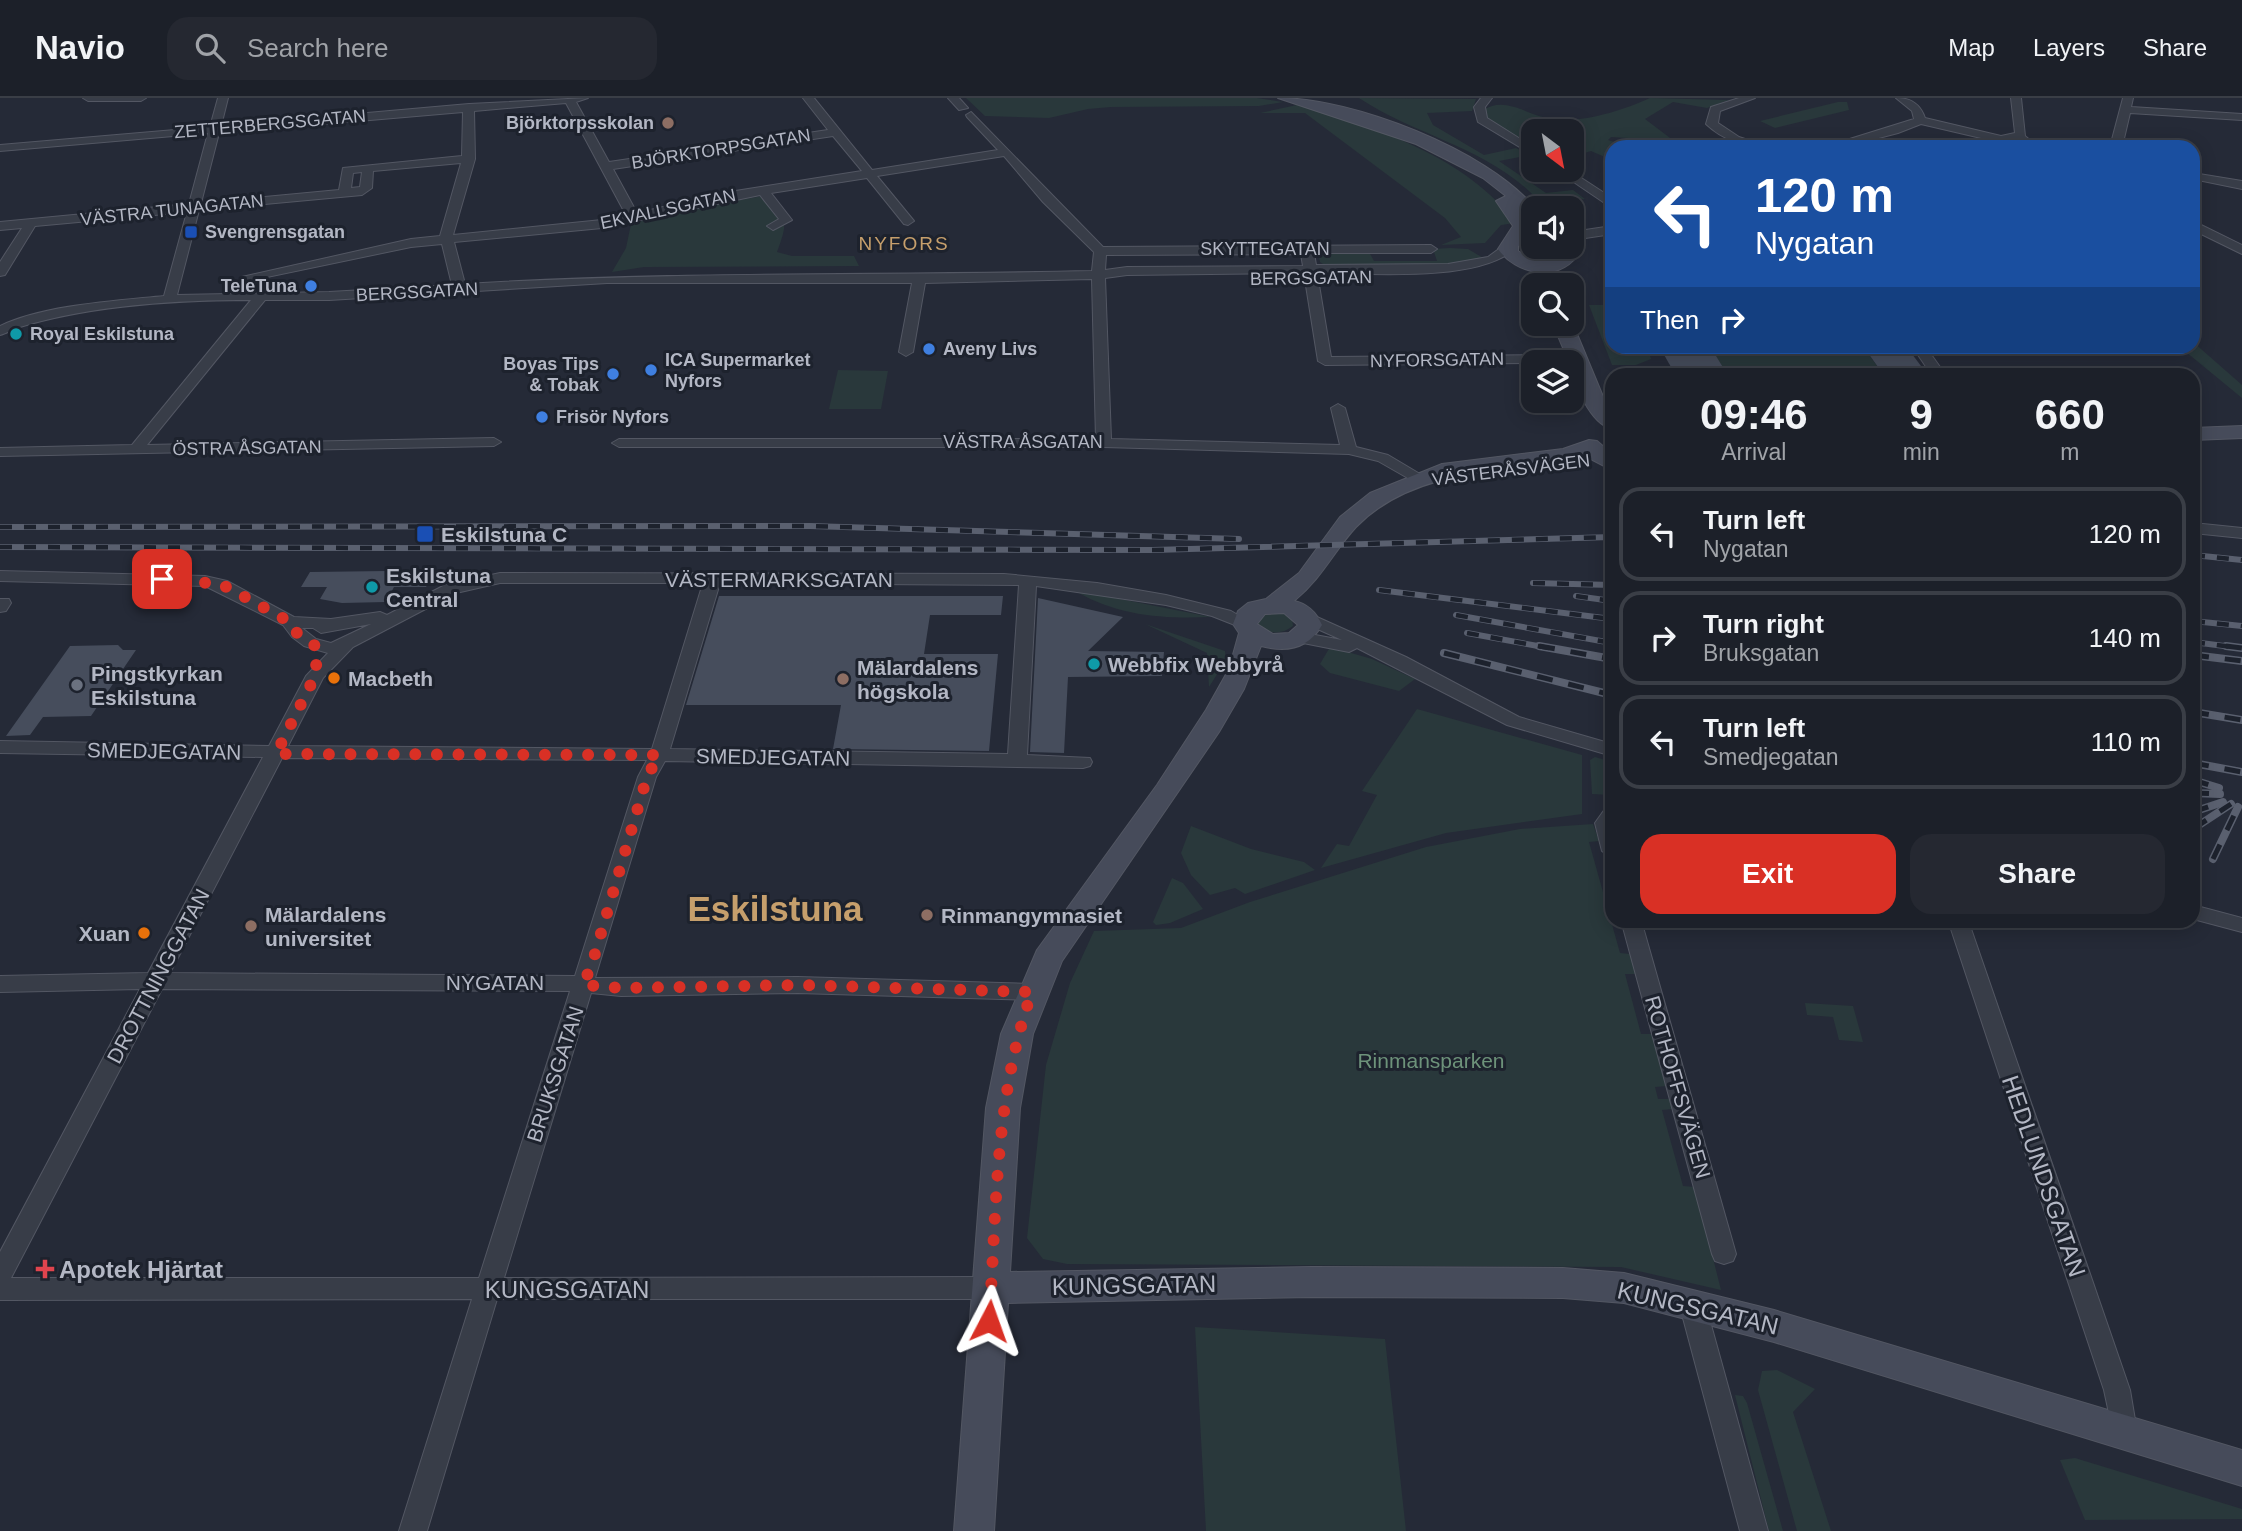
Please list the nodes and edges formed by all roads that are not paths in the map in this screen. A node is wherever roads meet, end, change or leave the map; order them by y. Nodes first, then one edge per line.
1 (88, 98) edge
2 (141, 98) edge
3 (223, 98) edge
4 (569, 98) edge
5 (583, 98) edge
6 (808, 98) edge
7 (953, 98) edge
8 (1286, 98) edge
9 (1488, 98) edge
10 (1750, 98) edge
11 (1901, 98) edge
12 (2016, 98) edge
13 (2127, 104) edge
14 (469, 107) junction
15 (2242, 117) edge
16 (1920, 120) junction
17 (215, 130) junction
18 (835, 132) junction
19 (2018, 138) junction
20 (1738, 140) edge
21 (1858, 140) edge
22 (1992, 140) edge
23 (2012, 140) edge
24 (2023, 140) edge
25 (2118, 140) edge
26 (1521, 144) edge
27 (0, 148) edge
28 (1005, 152) junction
29 (1443, 152) junction
30 (469, 159) junction
31 (607, 166) junction
32 (368, 168) junction
33 (869, 174) junction
34 (2200, 177) edge
35 (1580, 182) edge
36 (2242, 185) edge
37 (763, 191) junction
38 (345, 192) junction
39 (1605, 199) edge
40 (1521, 200) edge
41 (194, 208) junction
42 (634, 219) junction
43 (908, 221) dead end
44 (31, 223) junction
45 (0, 226) edge
46 (774, 226) dead end
47 (2200, 229) edge
48 (1605, 232) edge
49 (1594, 234) junction
50 (1584, 235) edge
51 (446, 237) junction
52 (1584, 239) edge
53 (1519, 241) edge
54 (1307, 249) junction
55 (1431, 249) dead end
56 (2242, 250) edge
57 (1100, 251) junction
58 (1540, 259) edge
59 (1525, 264) junction
60 (0, 272) edge
61 (1533, 273) edge
62 (1312, 274) junction
63 (1100, 275) junction
64 (248, 276) dead end
65 (919, 277) junction
66 (460, 289) junction
67 (261, 296) junction
68 (170, 298) junction
69 (0, 331) edge
70 (1568, 336) edge
71 (906, 352) dead end
72 (1521, 359) edge
73 (197, 374) joint
74 (1594, 400) junction
75 (1338, 408) dead end
76 (1605, 414) edge
77 (2242, 432) edge
78 (2200, 434) edge
79 (494, 442) dead end
80 (619, 443) dead end
81 (1104, 443) junction
82 (1602, 448) edge
83 (136, 449) junction
84 (1349, 450) junction
85 (0, 452) edge
86 (1420, 480) junction
87 (2200, 529) edge
88 (2242, 533) edge
89 (0, 576) edge
90 (1307, 578) junction
91 (713, 579) junction
92 (1028, 581) junction
93 (405, 611) joint
94 (1257, 618) junction
95 (290, 622) junction
96 (330, 624) junction
97 (1298, 628) junction
98 (353, 635) junction
99 (316, 645) junction
100 (315, 676) junction
101 (1220, 707) junction
102 (0, 747) edge
103 (1605, 748) edge
104 (276, 754) junction
105 (659, 755) junction
106 (1017, 760) junction
107 (1083, 762) dead end
108 (2200, 914) edge
109 (2242, 925) edge
110 (1633, 928) edge
111 (1961, 928) edge
112 (154, 981) junction
113 (0, 984) edge
114 (583, 985) junction
115 (1032, 992) junction
116 (1724, 1254) dead end
117 (0, 1276) edge
118 (991, 1288) junction
119 (0, 1289) edge
120 (486, 1290) junction
121 (1692, 1303) junction
122 (2123, 1432) junction
123 (2242, 1468) edge
124 (414, 1531) edge
125 (974, 1531) edge
126 (1754, 1531) edge

1 - 2 street
3 - 17 street
4 - 5 street, ZETTERBERGSGATAN
4 - 14 street, ZETTERBERGSGATAN
4 - 31 street
6 - 18 street
7 - 28 street
8 - 29 street
9 - 26 street
10 - 20 street
11 - 16 street
12 - 19 street
13 - 15 street
13 - 25 street
14 - 17 street, ZETTERBERGSGATAN
14 - 30 street
16 - 21 street
16 - 22 street
17 - 27 street, ZETTERBERGSGATAN
17 - 41 street
18 - 31 street, BJÖRKTORPSGATAN
18 - 33 street
19 - 23 street
19 - 24 street
28 - 33 street, EKVALLSGATAN
28 - 57 street
29 - 40 street
29 - 53 street
30 - 32 street
30 - 51 street
31 - 42 street
32 - 38 street
32 - 38 street
33 - 37 street, EKVALLSGATAN
33 - 43 street
34 - 36 street
35 - 39 street
37 - 42 street, EKVALLSGATAN
37 - 46 street
38 - 41 street, VÄSTRA TUNAGATAN
41 - 44 street, VÄSTRA TUNAGATAN
41 - 68 street
42 - 51 street, EKVALLSGATAN
44 - 45 street, VÄSTRA TUNAGATAN
44 - 60 street
47 - 56 street
48 - 49 street
49 - 50 street
49 - 52 street
51 - 64 street, EKVALLSGATAN
51 - 66 street
53 - 59 street
53 - 62 street, BERGSGATAN
54 - 55 street, SKYTTEGATAN
54 - 57 street, SKYTTEGATAN
54 - 62 street
57 - 63 street
58 - 59 street
59 - 61 street
59 - 62 street, BERGSGATAN
62 - 63 street, BERGSGATAN
62 - 72 street, NYFORSGATAN
63 - 65 street, BERGSGATAN
63 - 81 street
65 - 66 street, BERGSGATAN
65 - 71 street
66 - 67 street, BERGSGATAN
67 - 68 street, BERGSGATAN
67 - 73 street
68 - 69 street, BERGSGATAN
70 - 74 street
73 - 83 street
74 - 76 street
74 - 82 street
75 - 84 street
77 - 78 street
79 - 83 street, ÖSTRA ÅSGATAN
80 - 81 street, VÄSTRA ÅSGATAN
81 - 84 street, VÄSTRA ÅSGATAN
82 - 86 street, VÄSTERÅSVÄGEN
83 - 85 street, ÖSTRA ÅSGATAN
84 - 86 street, VÄSTRA ÅSGATAN
86 - 90 street, VÄSTERÅSVÄGEN
87 - 88 street
89 - 95 street
90 - 94 street, VÄSTERÅSVÄGEN
90 - 97 street, VÄSTERÅSVÄGEN
91 - 92 street, VÄSTERMARKSGATAN
91 - 93 street, VÄSTERMARKSGATAN
91 - 105 street, BRUKSGATAN
92 - 94 street, VÄSTERMARKSGATAN
92 - 106 street
93 - 98 street, VÄSTERMARKSGATAN
94 - 97 street
94 - 97 street
94 - 101 street
95 - 96 street
95 - 99 street
96 - 98 street
96 - 99 street
97 - 101 street
97 - 103 street
98 - 99 street
98 - 100 street, DROTTNINGGATAN
99 - 100 street, DROTTNINGGATAN
100 - 104 street, DROTTNINGGATAN
101 - 115 street
102 - 104 street, SMEDJEGATAN
104 - 105 street, SMEDJEGATAN
104 - 112 street, DROTTNINGGATAN
105 - 106 street, SMEDJEGATAN
105 - 114 street, BRUKSGATAN
106 - 107 street, SMEDJEGATAN
108 - 109 street
110 - 116 street, ROTHOFFSVÄGEN
111 - 122 street, HEDLUNDSGATAN
112 - 113 street, NYGATAN
112 - 114 street, NYGATAN
112 - 117 street, DROTTNINGGATAN
114 - 115 street, NYGATAN
114 - 120 street, BRUKSGATAN
115 - 118 street
118 - 120 street, KUNGSGATAN
118 - 121 street, KUNGSGATAN
118 - 125 street
119 - 120 street, KUNGSGATAN
120 - 124 street, BRUKSGATAN
121 - 122 street, KUNGSGATAN
121 - 126 street
122 - 123 street, KUNGSGATAN

